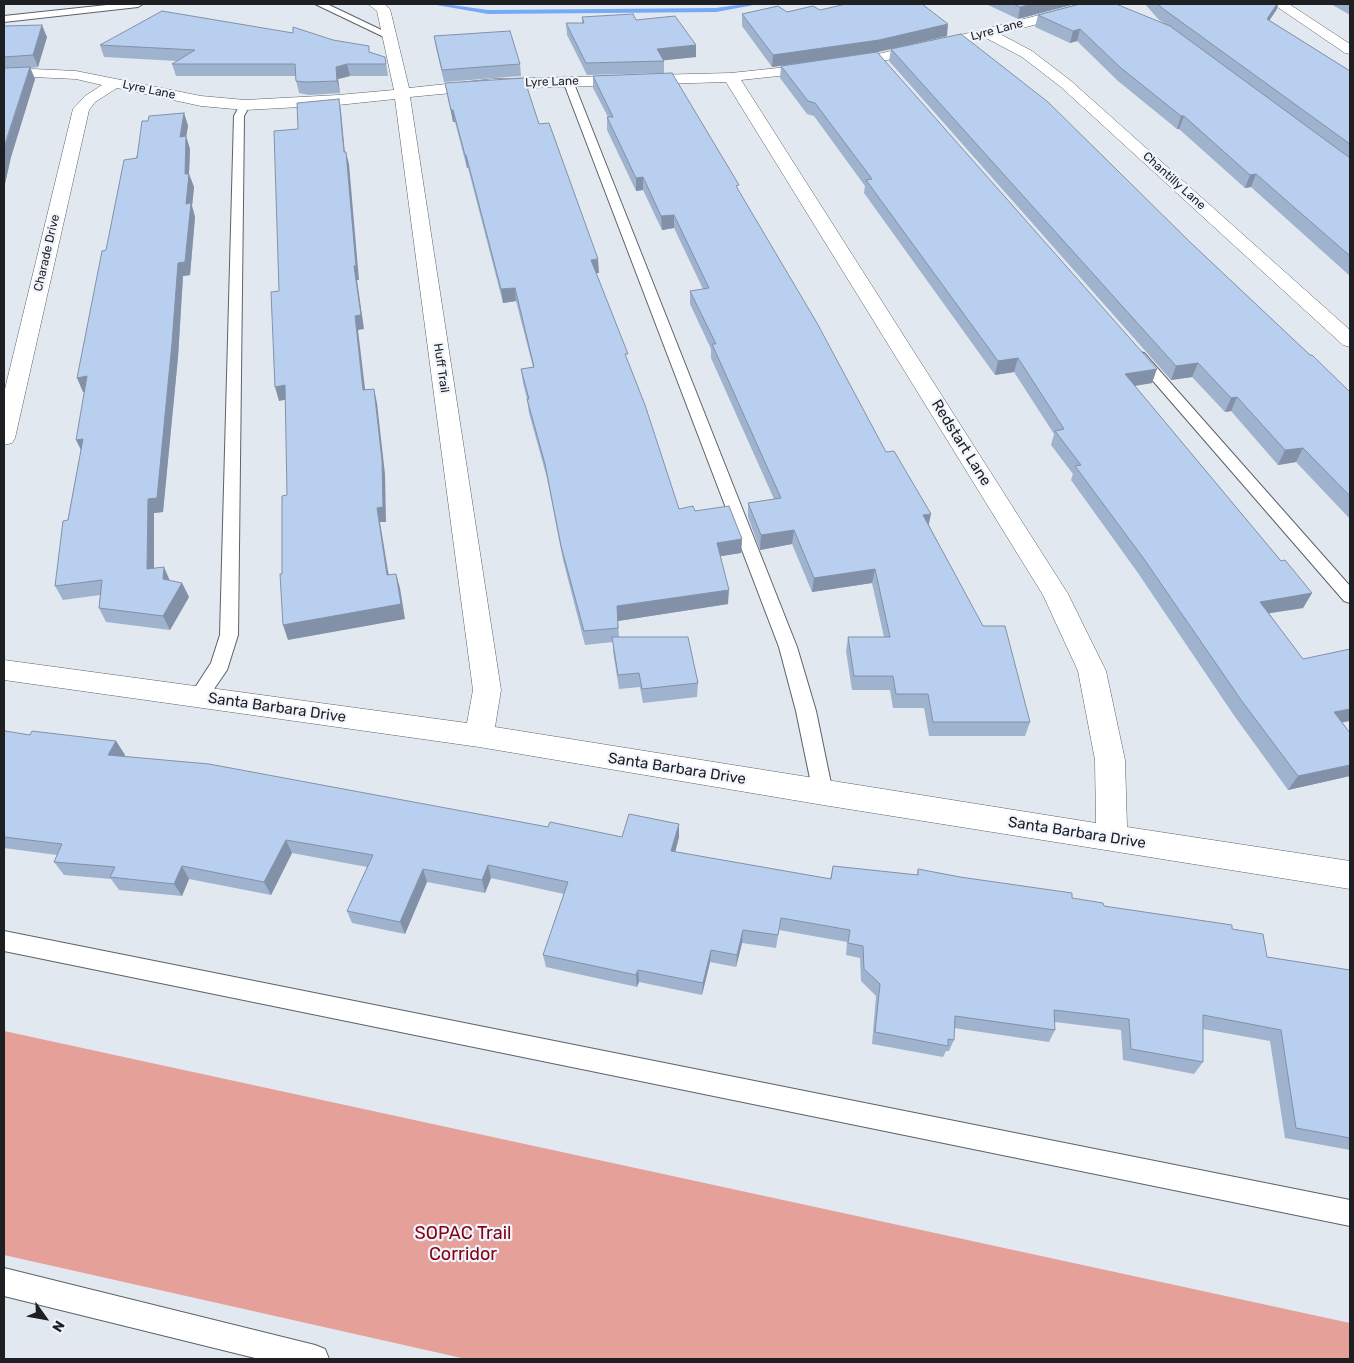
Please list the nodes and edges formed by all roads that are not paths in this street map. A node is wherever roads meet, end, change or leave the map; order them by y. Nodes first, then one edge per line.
1 (138, 4) edge
2 (320, 4) edge
3 (375, 4) edge
4 (1096, 4) edge
5 (1280, 4) edge
6 (4, 19) edge
7 (988, 33) junction
8 (389, 36) junction
9 (1350, 50) edge
10 (878, 58) junction
11 (892, 73) edge
12 (4, 75) edge
13 (731, 77) junction
14 (568, 82) junction
15 (115, 83) junction
16 (402, 92) junction
17 (245, 105) junction
18 (1350, 341) edge
19 (1127, 342) edge
20 (4, 438) edge
21 (1350, 597) edge
22 (4, 670) edge
23 (198, 697) junction
24 (478, 736) junction
25 (822, 793) junction
26 (1112, 839) junction
27 (1350, 875) edge
28 (4, 942) edge
29 (1350, 1213) edge
30 (4, 1282) edge
31 (315, 1359) edge

1 - 6 lane
2 - 8 lane
3 - 8 street, Huff Trail
4 - 7 street, Lyre Lane
5 - 9 street
7 - 10 street, Lyre Lane
7 - 18 street, Chantilly Lane
8 - 16 street, Huff Trail
10 - 11 lane
10 - 13 street, Lyre Lane
12 - 15 street, Lyre Lane
13 - 14 street, Lyre Lane
13 - 26 street, Redstart Lane
14 - 16 street, Lyre Lane
14 - 25 lane
15 - 17 street, Lyre Lane
15 - 20 street, Charade Drive
16 - 17 street, Lyre Lane
16 - 24 street, Huff Trail
17 - 23 lane
19 - 21 lane
22 - 23 street, Santa Barbara Drive
23 - 24 street, Santa Barbara Drive
24 - 25 street, Santa Barbara Drive
25 - 26 street, Santa Barbara Drive
26 - 27 street, Santa Barbara Drive
28 - 29 lane
30 - 31 lane

